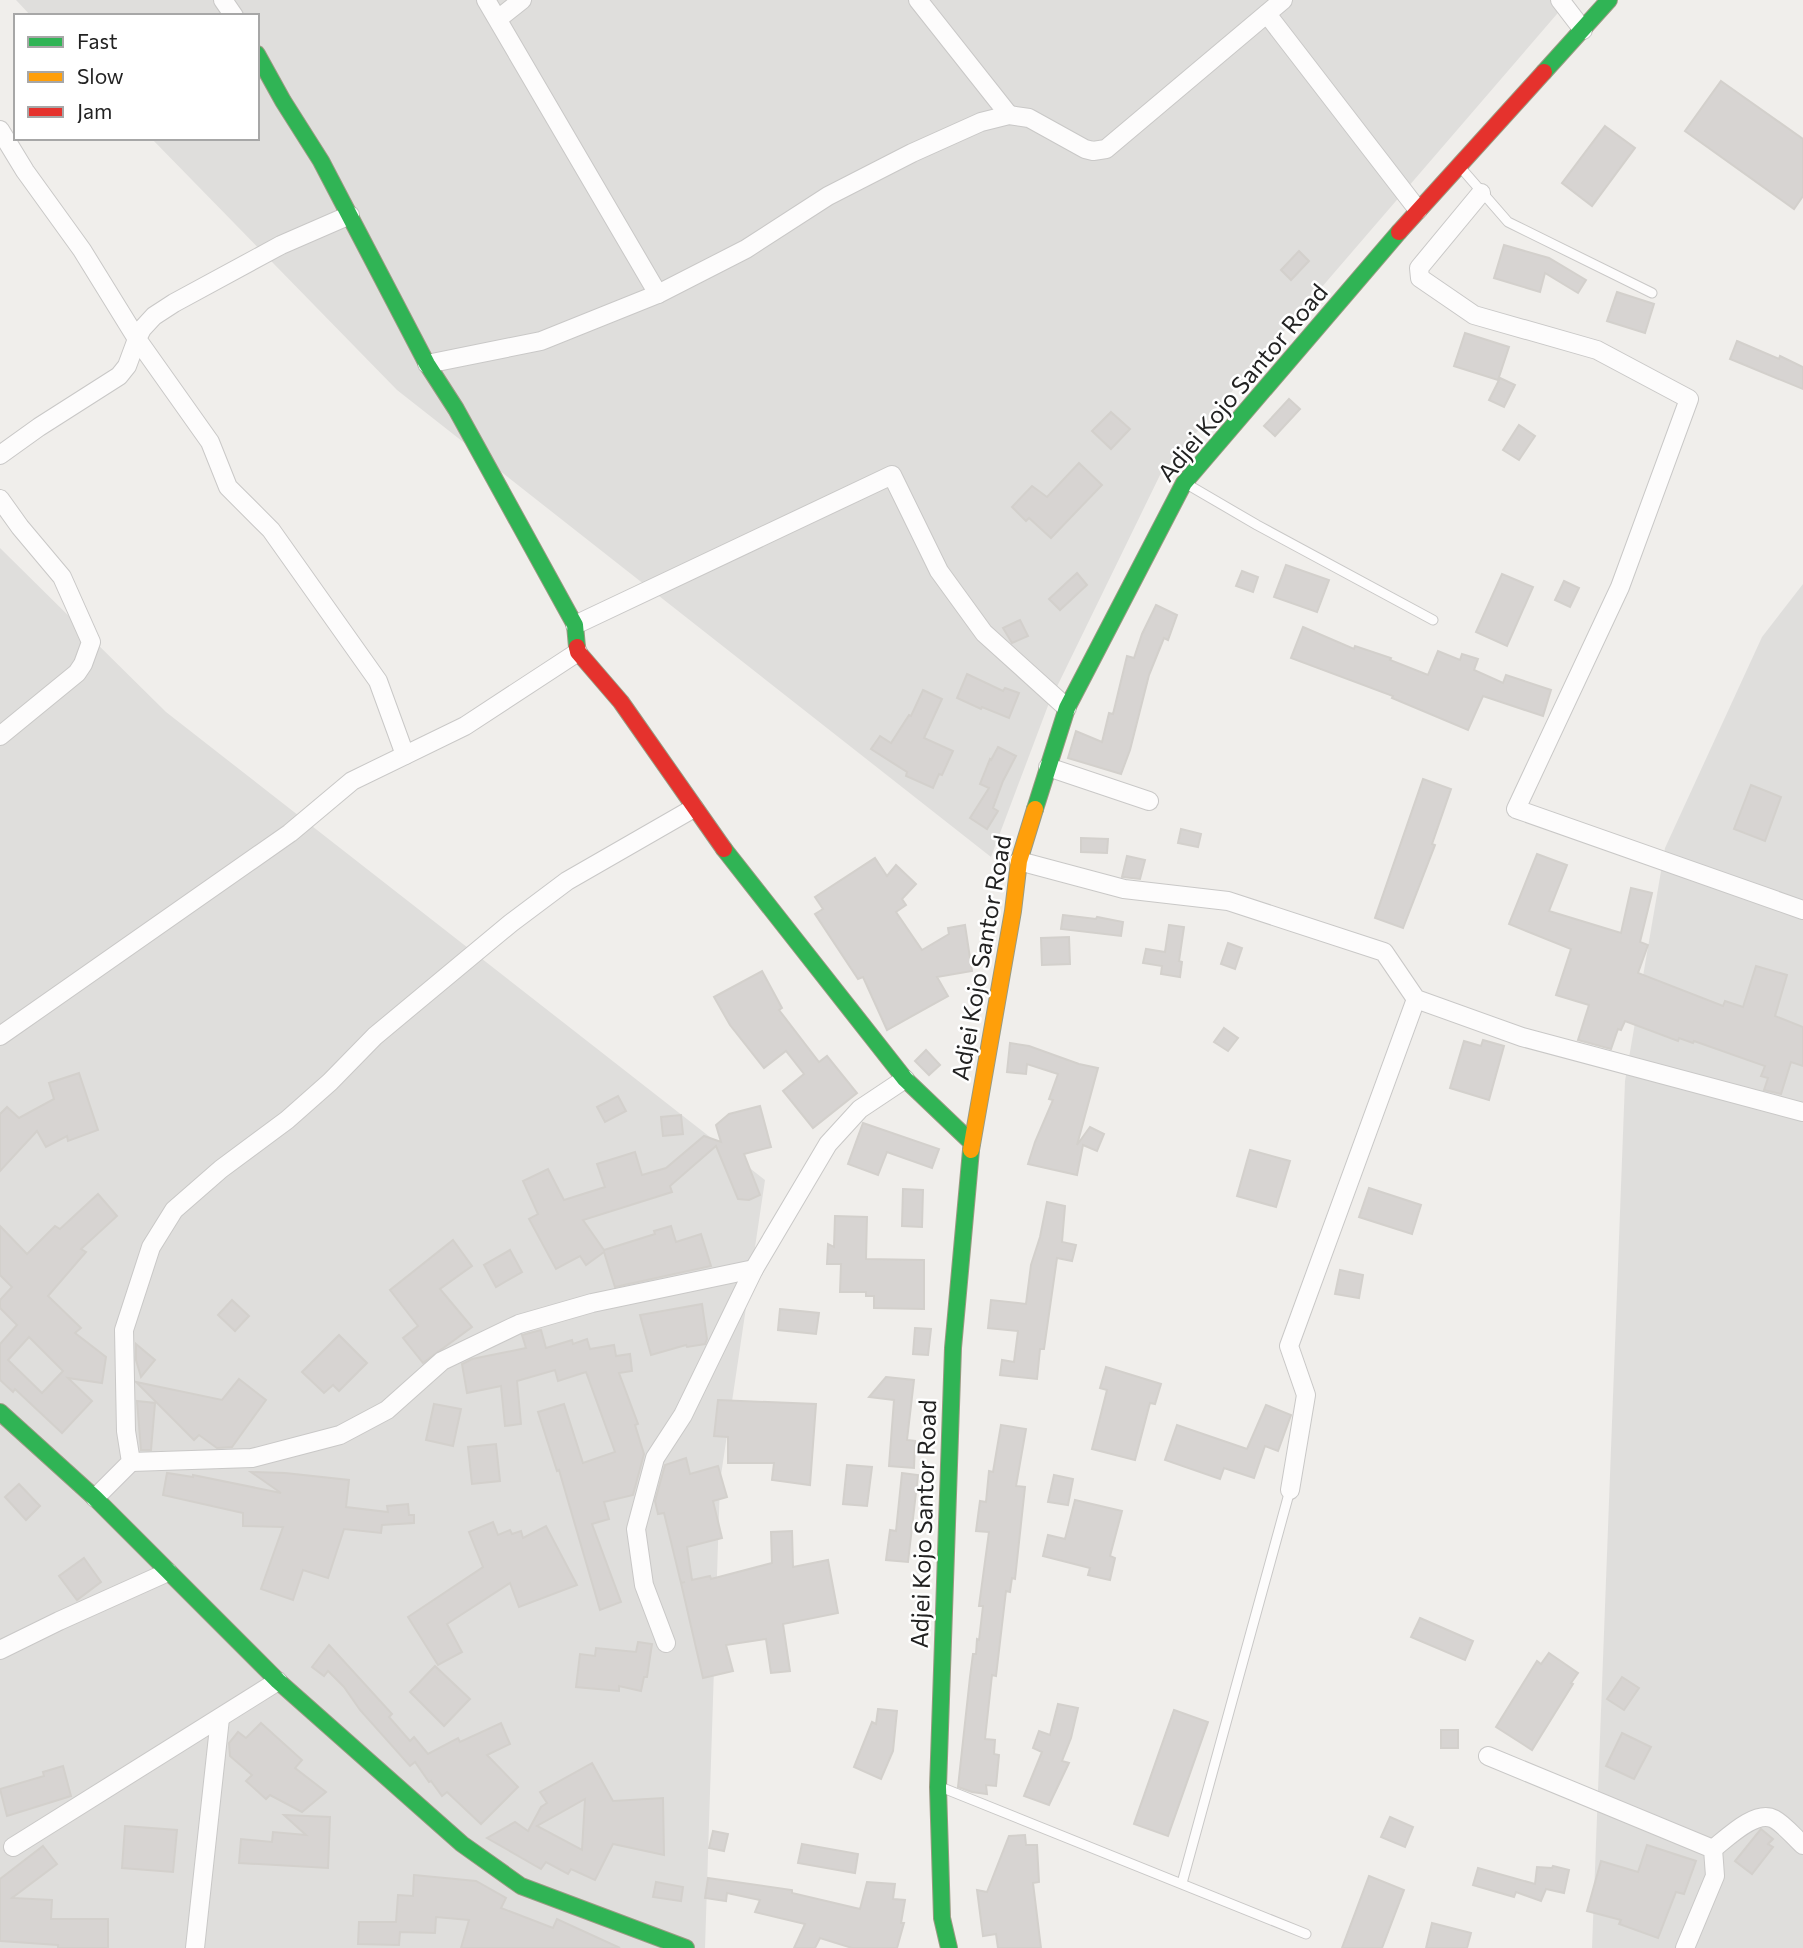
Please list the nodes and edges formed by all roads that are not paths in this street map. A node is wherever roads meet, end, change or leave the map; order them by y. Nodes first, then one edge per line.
1 (486, 0) edge
2 (522, 0) edge
3 (1283, 0) edge
4 (1560, 0) edge
5 (1609, 0) edge
6 (924, 2) edge
7 (1267, 14) junction
8 (498, 19) junction
9 (1583, 30) junction
10 (259, 57) edge
11 (1009, 116) junction
12 (0, 130) edge
13 (1459, 165) junction
14 (1481, 193) junction
15 (1418, 210) junction
16 (350, 215) junction
17 (658, 293) junction
18 (1652, 293) dead end
19 (137, 339) junction
20 (427, 363) junction
21 (0, 455) edge
22 (1184, 483) junction
23 (0, 499) edge
24 (1433, 620) dead end
25 (575, 625) junction
26 (578, 652) junction
27 (1068, 708) junction
28 (0, 736) edge
29 (405, 755) junction
30 (1048, 767) junction
31 (1149, 801) dead end
32 (694, 808) junction
33 (1019, 861) junction
34 (1803, 910) edge
35 (1416, 999) junction
36 (0, 1036) edge
37 (905, 1079) junction
38 (1803, 1112) edge
39 (972, 1143) junction
40 (754, 1269) junction
41 (1, 1414) edge
42 (131, 1462) junction
43 (1290, 1490) joint
44 (94, 1498) junction
45 (168, 1572) junction
46 (666, 1643) dead end
47 (0, 1650) edge
48 (278, 1681) junction
49 (220, 1718) junction
50 (1488, 1756) dead end
51 (938, 1787) junction
52 (1803, 1845) edge
53 (13, 1847) dead end
54 (1713, 1849) junction
55 (1182, 1883) junction
56 (1306, 1934) dead end
57 (195, 1948) edge
58 (686, 1948) edge
59 (949, 1948) edge
60 (1685, 1948) edge

1 - 8 street
2 - 8 street
3 - 7 street
4 - 9 street
5 - 9 street, Adjei Kojo Santor Road
6 - 11 street
7 - 11 street
7 - 15 street
8 - 17 street
9 - 13 street, Adjei Kojo Santor Road
10 - 16 street
11 - 17 street
12 - 19 street
13 - 14 lane
13 - 15 street, Adjei Kojo Santor Road
14 - 18 lane
14 - 34 street
15 - 22 street, Adjei Kojo Santor Road
16 - 19 street
16 - 20 street
17 - 20 street
19 - 21 street
19 - 29 street
20 - 25 street
22 - 24 lane
22 - 27 street, Adjei Kojo Santor Road
23 - 28 street
25 - 26 street
25 - 27 street
26 - 29 street
26 - 32 street
27 - 30 street, Adjei Kojo Santor Road
29 - 36 street
30 - 31 street
30 - 33 street, Adjei Kojo Santor Road
32 - 37 street
32 - 42 street
33 - 35 street
33 - 39 street, Adjei Kojo Santor Road
35 - 38 street
35 - 43 street
37 - 39 street
37 - 40 street
39 - 51 street, Adjei Kojo Santor Road
40 - 42 street
40 - 46 street
41 - 44 street
42 - 44 street
43 - 55 lane
44 - 45 street
45 - 47 street
45 - 48 street
48 - 49 street
48 - 58 street
49 - 53 street
49 - 57 street
50 - 54 street
51 - 55 lane
51 - 59 street, Adjei Kojo Santor Road
52 - 54 street
54 - 60 street
55 - 56 lane

